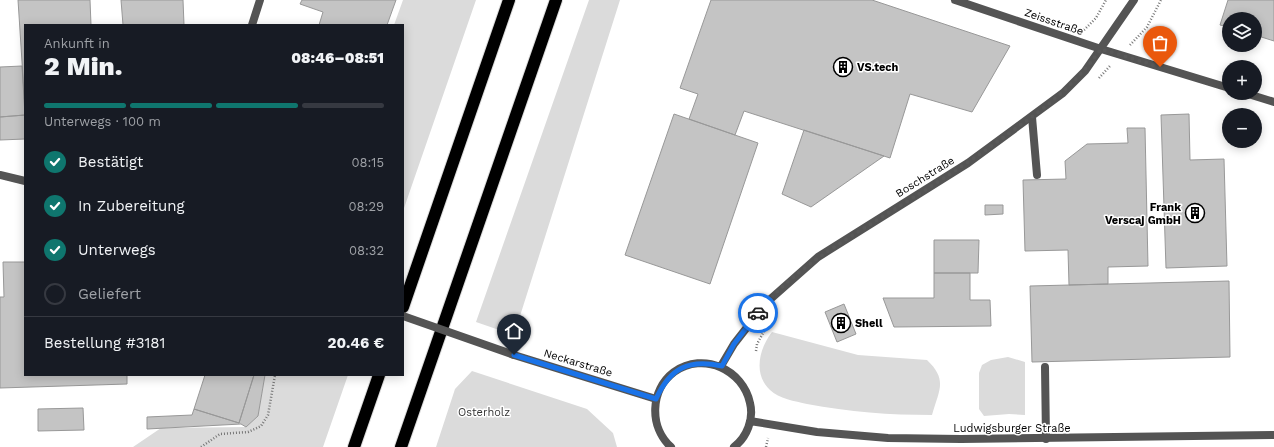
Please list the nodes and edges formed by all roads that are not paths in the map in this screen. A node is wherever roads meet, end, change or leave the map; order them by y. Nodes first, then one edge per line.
1 (260, 0) edge
2 (509, 0) edge
3 (556, 0) edge
4 (955, 0) edge
5 (1134, 0) edge
6 (252, 24) edge
7 (1101, 49) junction
8 (1222, 86) edge
9 (1262, 98) edge
10 (1274, 102) edge
11 (1032, 117) junction
12 (0, 174) edge
13 (1037, 174) dead end
14 (24, 181) edge
15 (404, 304) edge
16 (404, 316) edge
17 (722, 366) junction
18 (1045, 367) dead end
19 (379, 376) edge
20 (656, 399) junction
21 (750, 421) junction
22 (1274, 435) edge
23 (1046, 440) junction
24 (354, 447) edge
25 (401, 447) edge
26 (671, 447) edge
27 (734, 447) edge

1 - 6 street
2 - 15 highway
3 - 25 highway
4 - 7 street, Zeissstraße
5 - 7 street, Boschstraße
7 - 8 street, Zeissstraße
7 - 11 street, Boschstraße
9 - 10 street
11 - 13 street
11 - 17 street, Boschstraße
12 - 14 street
16 - 20 street, Neckarstraße, bridge
17 - 20 street
17 - 21 street
18 - 23 street
19 - 24 highway
20 - 26 street
21 - 23 street, Ludwigsburger Straße
21 - 27 street
22 - 23 street, Ludwigsburger Straße

